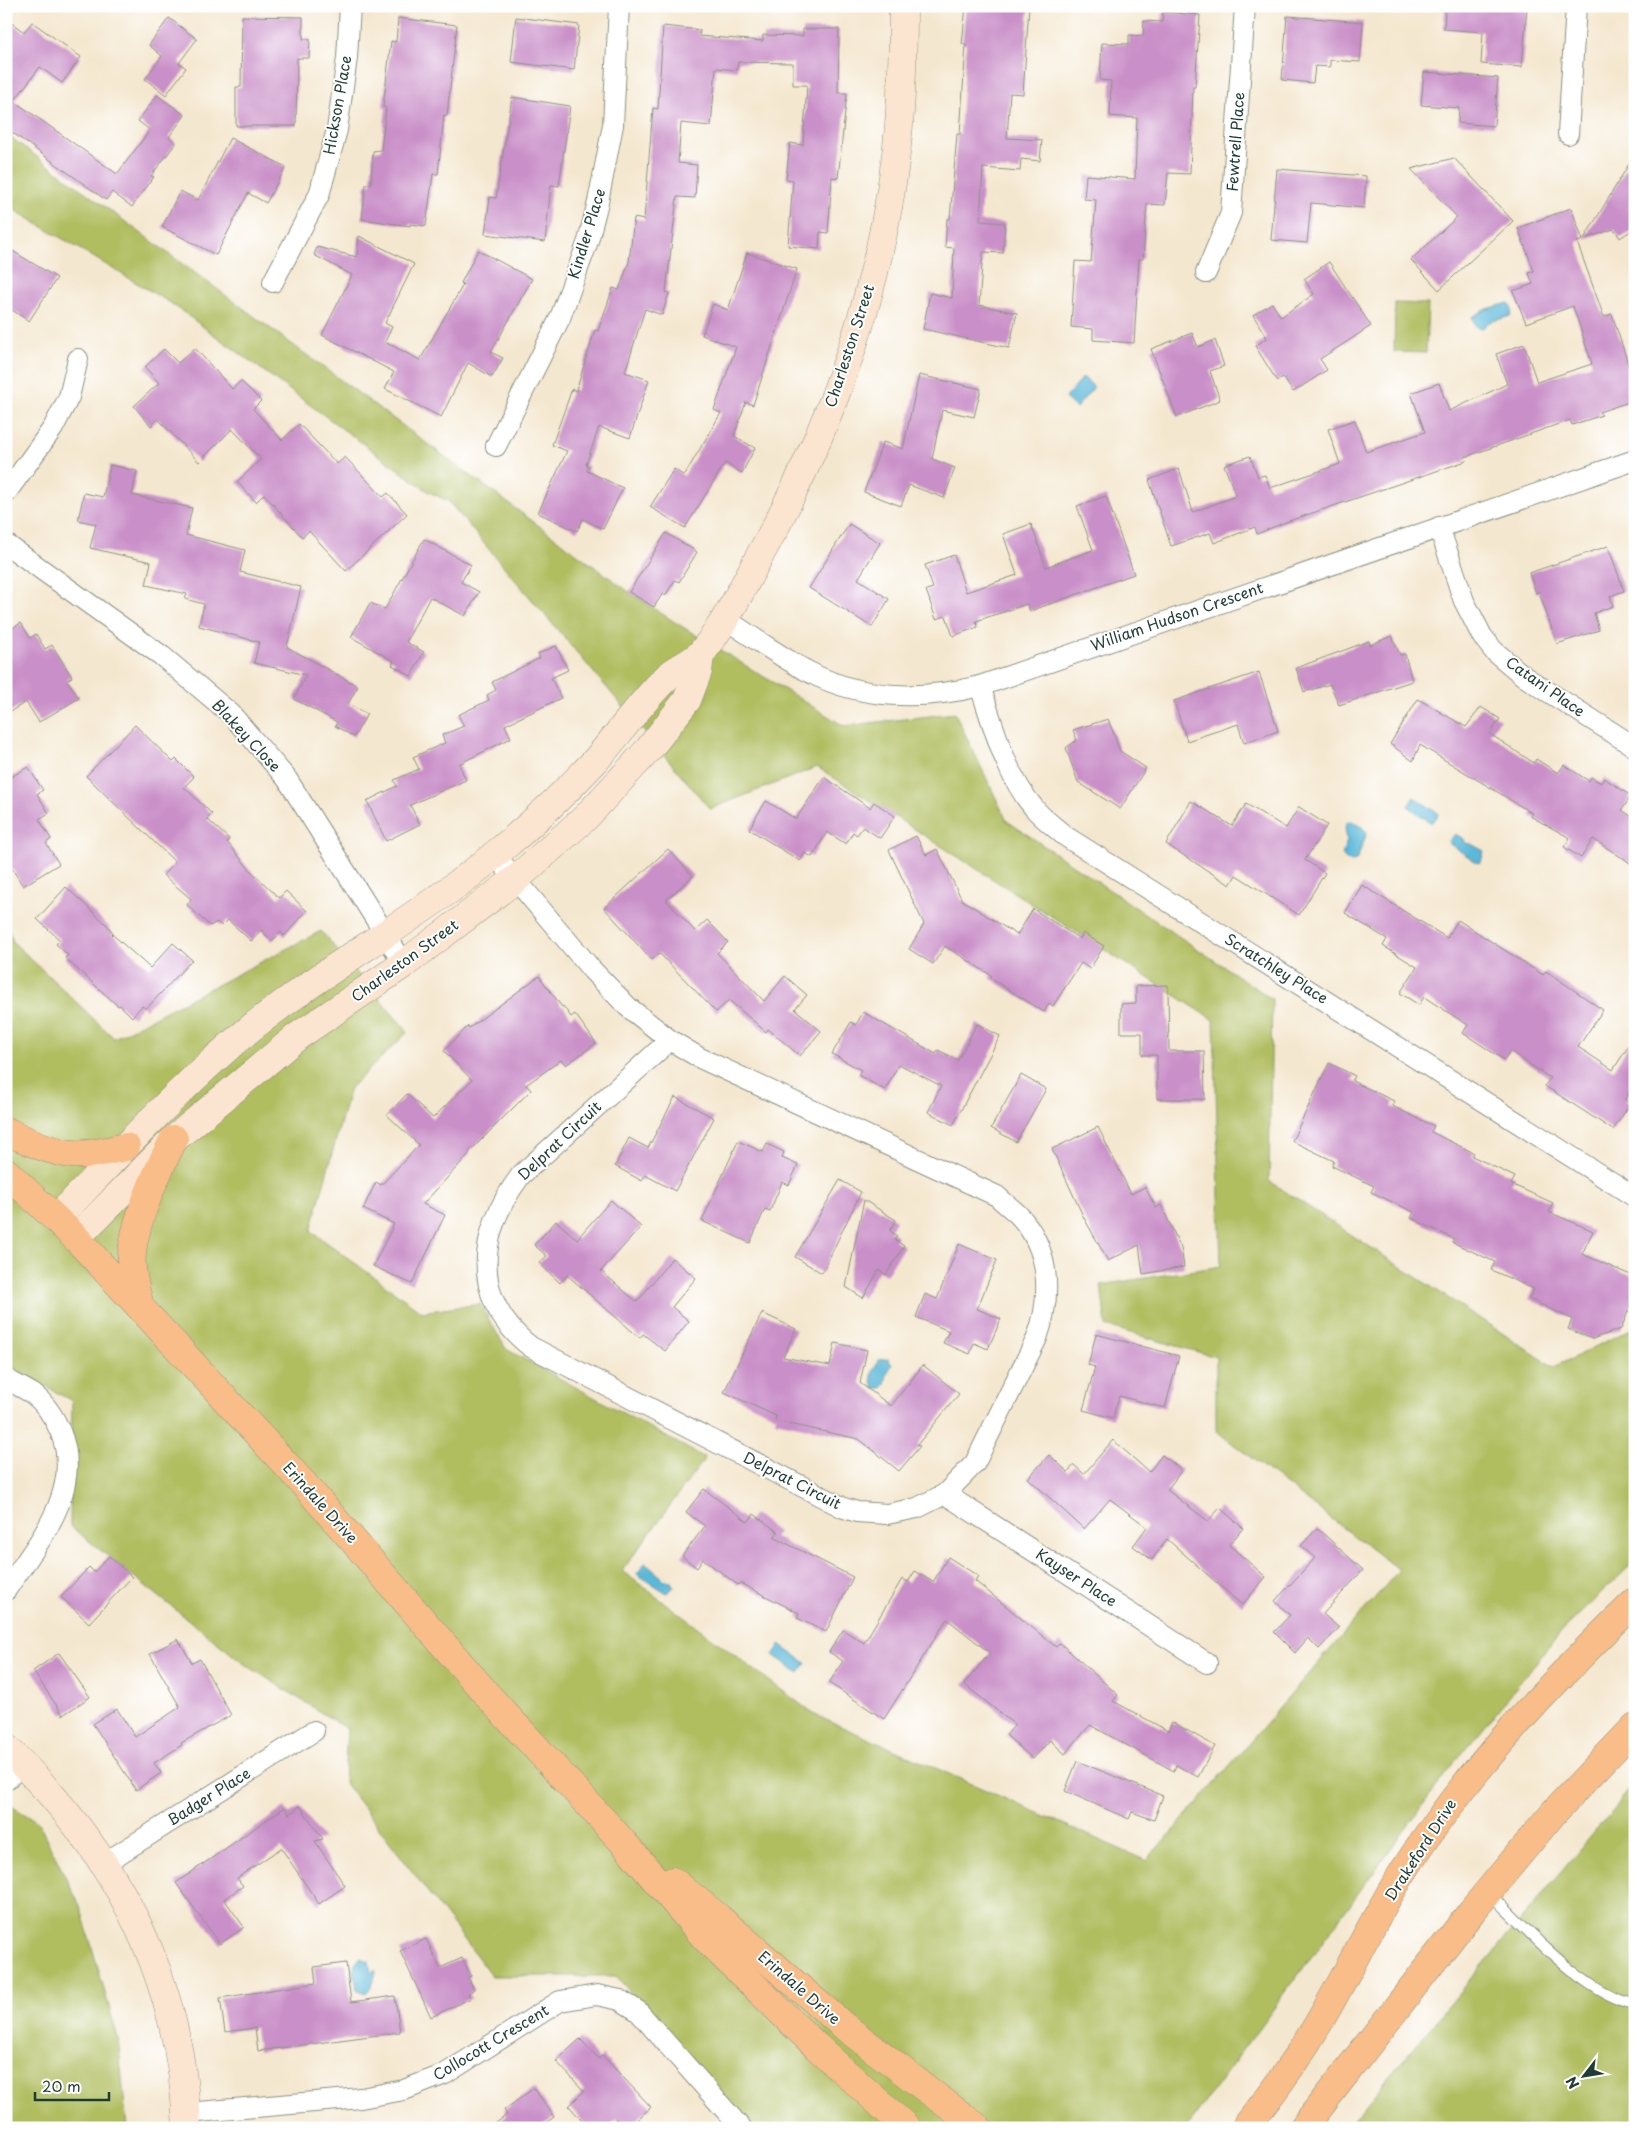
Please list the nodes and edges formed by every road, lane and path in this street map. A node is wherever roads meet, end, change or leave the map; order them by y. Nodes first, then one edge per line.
1 (350, 6) edge
2 (619, 6) edge
3 (903, 6) edge
4 (1245, 6) edge
5 (1576, 6) edge
6 (1568, 134) dead end
7 (1206, 273) dead end
8 (273, 282) dead end
9 (78, 359) dead end
10 (496, 446) dead end
11 (1635, 460) edge
12 (6, 493) edge
13 (1439, 527) junction
14 (6, 544) edge
15 (725, 619) junction
16 (700, 656) junction
17 (980, 686) junction
18 (1635, 747) edge
19 (495, 854) junction
20 (516, 879) junction
21 (385, 935) junction
22 (404, 964) junction
23 (670, 1040) junction
24 (6, 1131) edge
25 (174, 1139) junction
26 (126, 1147) junction
27 (6, 1172) edge
28 (1635, 1198) edge
29 (56, 1219) junction
30 (76, 1238) junction
31 (140, 1308) junction
32 (6, 1379) edge
33 (946, 1494) junction
34 (6, 1590) edge
35 (1635, 1602) edge
36 (1208, 1663) dead end
37 (1635, 1727) edge
38 (314, 1731) dead end
39 (12, 1764) edge
40 (624, 1843) junction
41 (104, 1864) junction
42 (1488, 1891) junction
43 (1635, 2004) edge
44 (187, 2120) edge
45 (741, 2128) edge
46 (907, 2128) edge
47 (978, 2128) edge
48 (1245, 2128) edge
49 (1303, 2128) edge

1 - 8 street, Hickson Place
2 - 10 street, Kindler Place
3 - 15 street, Charleston Street
4 - 7 street, Fewtrell Place
5 - 6 street
9 - 12 street
11 - 13 street, William Hudson Crescent
13 - 17 street, William Hudson Crescent
13 - 18 street, Catani Place
14 - 21 street, Blakey Close
15 - 16 street, Charleston Street
15 - 17 street, William Hudson Crescent
16 - 19 street, Charleston Street
16 - 20 street, Charleston Street
17 - 28 street, Scratchley Place
19 - 20 street, Delprat Circuit
19 - 21 street, Charleston Street
20 - 22 street, Charleston Street
20 - 23 street, Delprat Circuit
21 - 22 street, Blakey Close
21 - 26 street, Charleston Street
22 - 25 street, Charleston Street
23 - 33 street, Delprat Circuit
23 - 33 street, Delprat Circuit
24 - 26 main road
25 - 30 street, Charleston Street
25 - 31 main road
26 - 29 street, Charleston Street
27 - 29 main road, Erindale Drive
29 - 30 main road, Erindale Drive
30 - 31 main road, Erindale Drive
31 - 40 main road, Erindale Drive
32 - 34 street
33 - 36 street, Kayser Place
35 - 48 main road, Drakeford Drive
37 - 42 main road
38 - 41 street, Badger Place
39 - 41 street
40 - 46 main road, Erindale Drive
40 - 47 main road, Erindale Drive
41 - 44 street
42 - 43 lane
42 - 49 main road
44 - 45 street, Collocott Crescent

